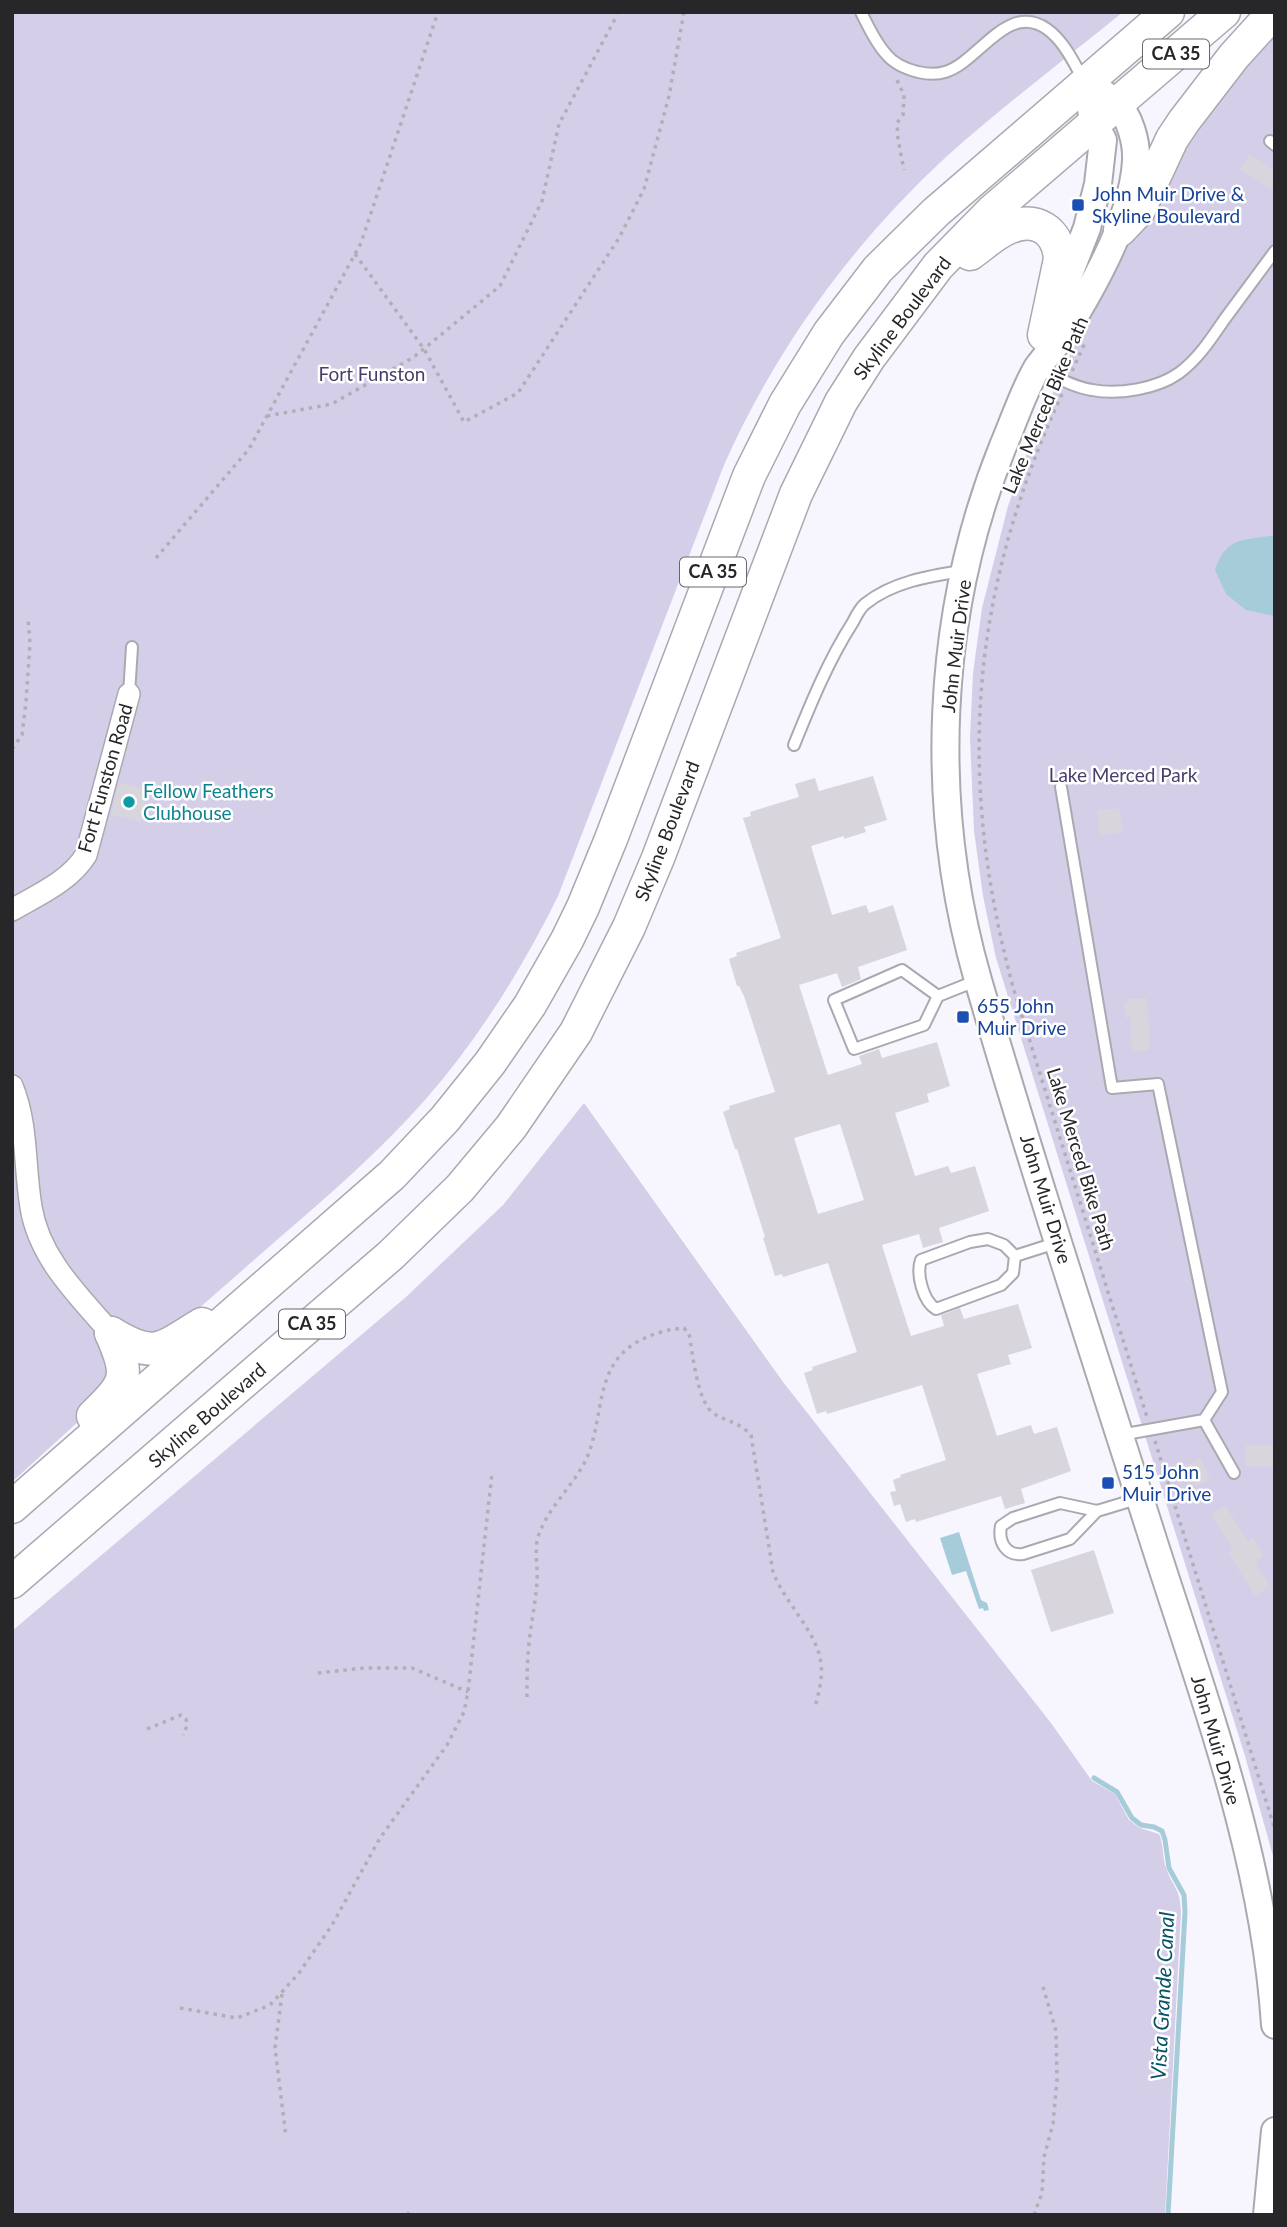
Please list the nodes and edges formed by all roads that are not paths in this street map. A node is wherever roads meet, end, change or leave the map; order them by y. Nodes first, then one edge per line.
1 (861, 12) edge
2 (1168, 12) edge
3 (1224, 12) edge
4 (1274, 12) edge
5 (1085, 83) junction
6 (1105, 113) junction
7 (1119, 230) junction
8 (1275, 251) edge
9 (913, 297) junction
10 (1044, 335) junction
11 (1037, 368) junction
12 (965, 570) junction
13 (132, 646) dead end
14 (129, 694) joint
15 (794, 745) dead end
16 (1060, 787) dead end
17 (12, 910) edge
18 (978, 980) junction
19 (937, 996) junction
20 (12, 1086) edge
21 (1059, 1242) junction
22 (1015, 1256) junction
23 (247, 1303) junction
24 (111, 1333) junction
25 (1204, 1420) junction
26 (1120, 1435) junction
27 (1234, 1473) dead end
28 (1140, 1498) junction
29 (12, 1506) edge
30 (1097, 1511) junction
31 (12, 1582) edge
32 (1275, 2025) edge
33 (1275, 2131) edge
34 (1266, 2215) edge

1 - 5 lane
2 - 5 main road, CA 35
3 - 6 main road, Skyline Boulevard / CA 35
4 - 7 main road
5 - 6 street, John Muir Drive
5 - 23 main road, CA 35
6 - 7 street, John Muir Drive
6 - 9 main road, Skyline Boulevard / CA 35
6 - 10 street, John Muir Drive
7 - 11 street, John Muir Drive
8 - 11 lane
9 - 10 main road
9 - 31 main road, Skyline Boulevard / CA 35
10 - 11 street, John Muir Drive
11 - 12 street, John Muir Drive
12 - 15 lane
12 - 18 street, John Muir Drive
13 - 14 lane
14 - 17 street, Fort Funston Road
16 - 25 lane
18 - 19 lane
18 - 21 street, John Muir Drive
19 - 19 lane
20 - 24 street
21 - 22 lane
21 - 26 street, John Muir Drive
22 - 22 lane
23 - 24 main road
23 - 29 main road, CA 35
24 - 29 main road
25 - 26 lane
25 - 27 lane
26 - 28 street, John Muir Drive
28 - 30 lane
28 - 32 street, John Muir Drive
30 - 30 lane
33 - 34 street

